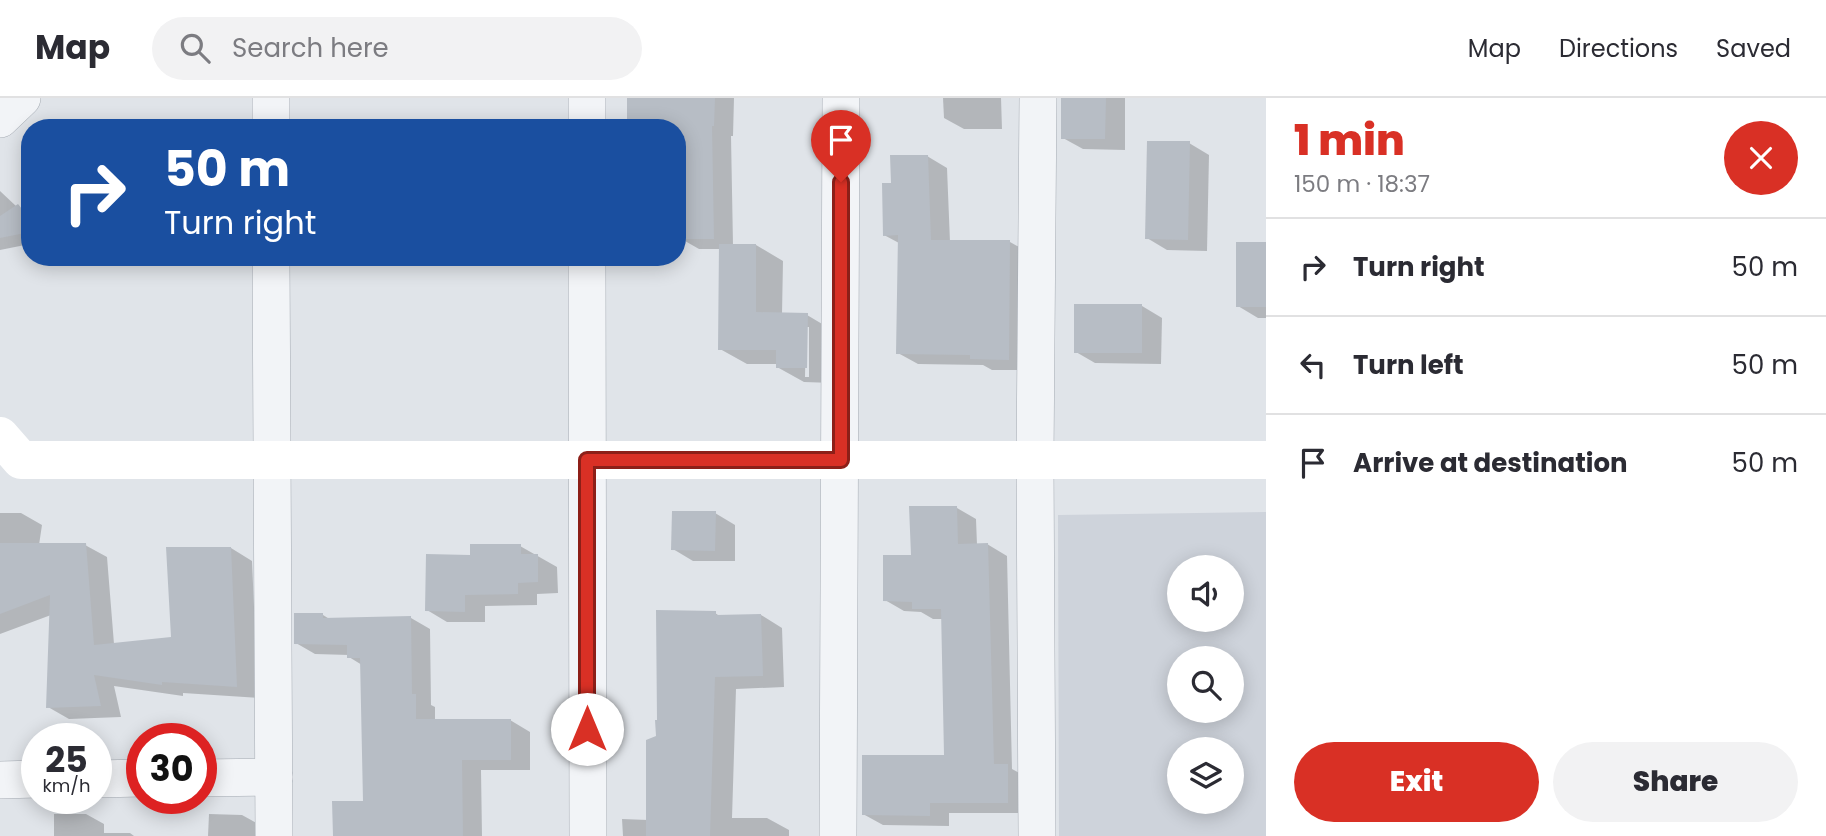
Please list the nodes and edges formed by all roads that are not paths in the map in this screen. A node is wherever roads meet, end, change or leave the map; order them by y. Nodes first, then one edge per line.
1 (22, 98) edge
2 (271, 98) edge
3 (587, 98) edge
4 (841, 98) edge
5 (1038, 98) edge
6 (0, 119) edge
7 (271, 119) edge
8 (587, 119) edge
9 (271, 266) edge
10 (587, 266) edge
11 (0, 436) edge
12 (272, 460) junction
13 (587, 460) junction
14 (841, 460) junction
15 (1035, 460) junction
16 (1266, 460) edge
17 (274, 777) junction
18 (217, 778) edge
19 (21, 779) edge
20 (0, 780) edge
21 (274, 836) edge
22 (588, 836) edge
23 (838, 836) edge
24 (1037, 836) edge

1 - 6 street
2 - 7 street
3 - 8 street
4 - 14 street
5 - 15 street
9 - 12 street
10 - 13 street
11 - 12 street
12 - 13 street
12 - 17 street
13 - 14 street
13 - 22 street
14 - 15 street
14 - 23 street
15 - 16 street
15 - 24 street
17 - 18 street
17 - 21 street
19 - 20 street

